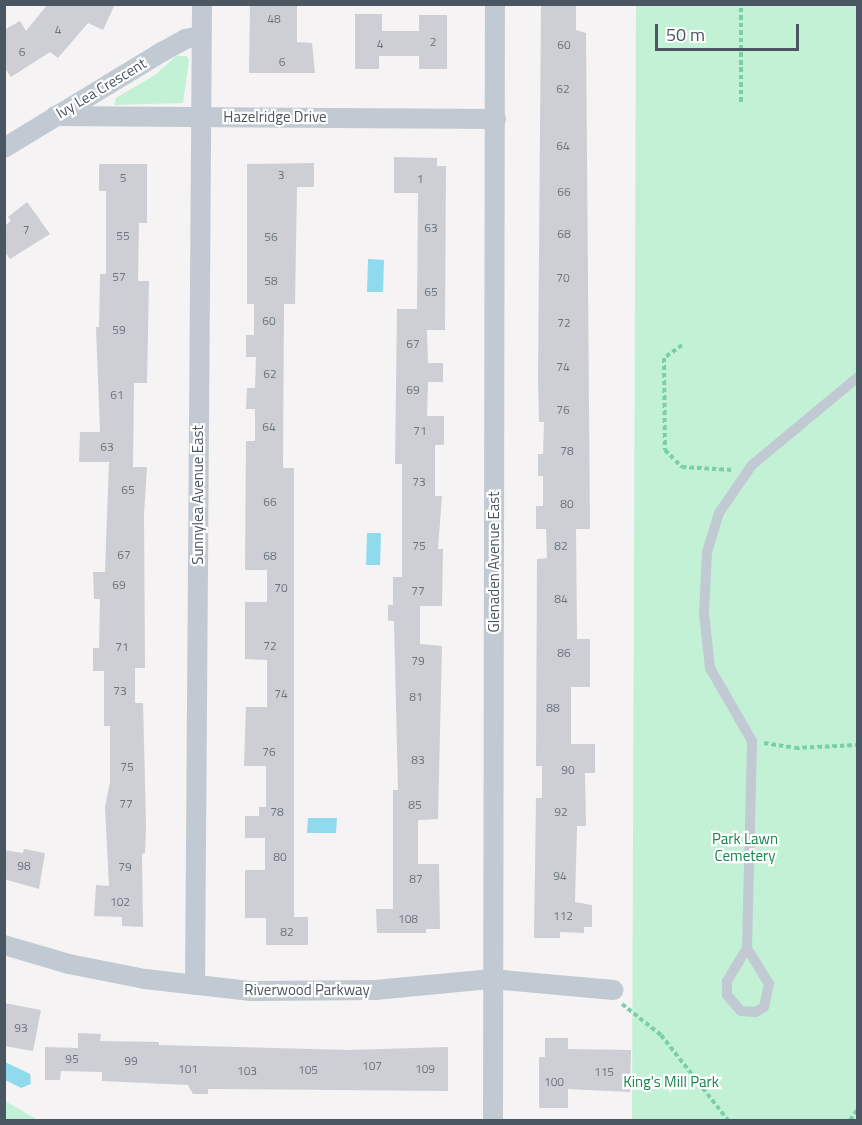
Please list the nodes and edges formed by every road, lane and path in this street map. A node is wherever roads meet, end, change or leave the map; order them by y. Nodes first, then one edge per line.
1 (202, 4) edge
2 (495, 4) edge
3 (741, 4) edge
4 (201, 36) junction
5 (741, 102) dead end
6 (55, 116) junction
7 (200, 117) junction
8 (496, 119) junction
9 (4, 148) edge
10 (682, 345) dead end
11 (858, 377) edge
12 (746, 472) junction
13 (752, 741) junction
14 (858, 745) edge
15 (4, 945) edge
16 (747, 948) junction
17 (492, 979) junction
18 (195, 985) junction
19 (614, 990) joint
20 (858, 1109) edge
21 (493, 1120) edge
22 (728, 1120) edge
23 (850, 1120) edge

1 - 4 street, Sunnylea Avenue East
2 - 8 street, Glenaden Avenue East
3 - 5 path
4 - 6 street, Ivy Lea Crescent
4 - 7 street, Sunnylea Avenue East
6 - 7 street, Hazelridge Drive
6 - 9 street, Ivy Lea Crescent
7 - 8 street, Hazelridge Drive
7 - 18 street, Sunnylea Avenue East
8 - 17 street, Glenaden Avenue East
10 - 12 path
11 - 12 lane
12 - 13 lane
13 - 14 path
13 - 16 lane
15 - 18 street, Riverwood Parkway
16 - 16 lane
17 - 18 street, Riverwood Parkway
17 - 19 street, Riverwood Parkway
17 - 21 street, Glenaden Avenue East
19 - 22 path
20 - 23 path

